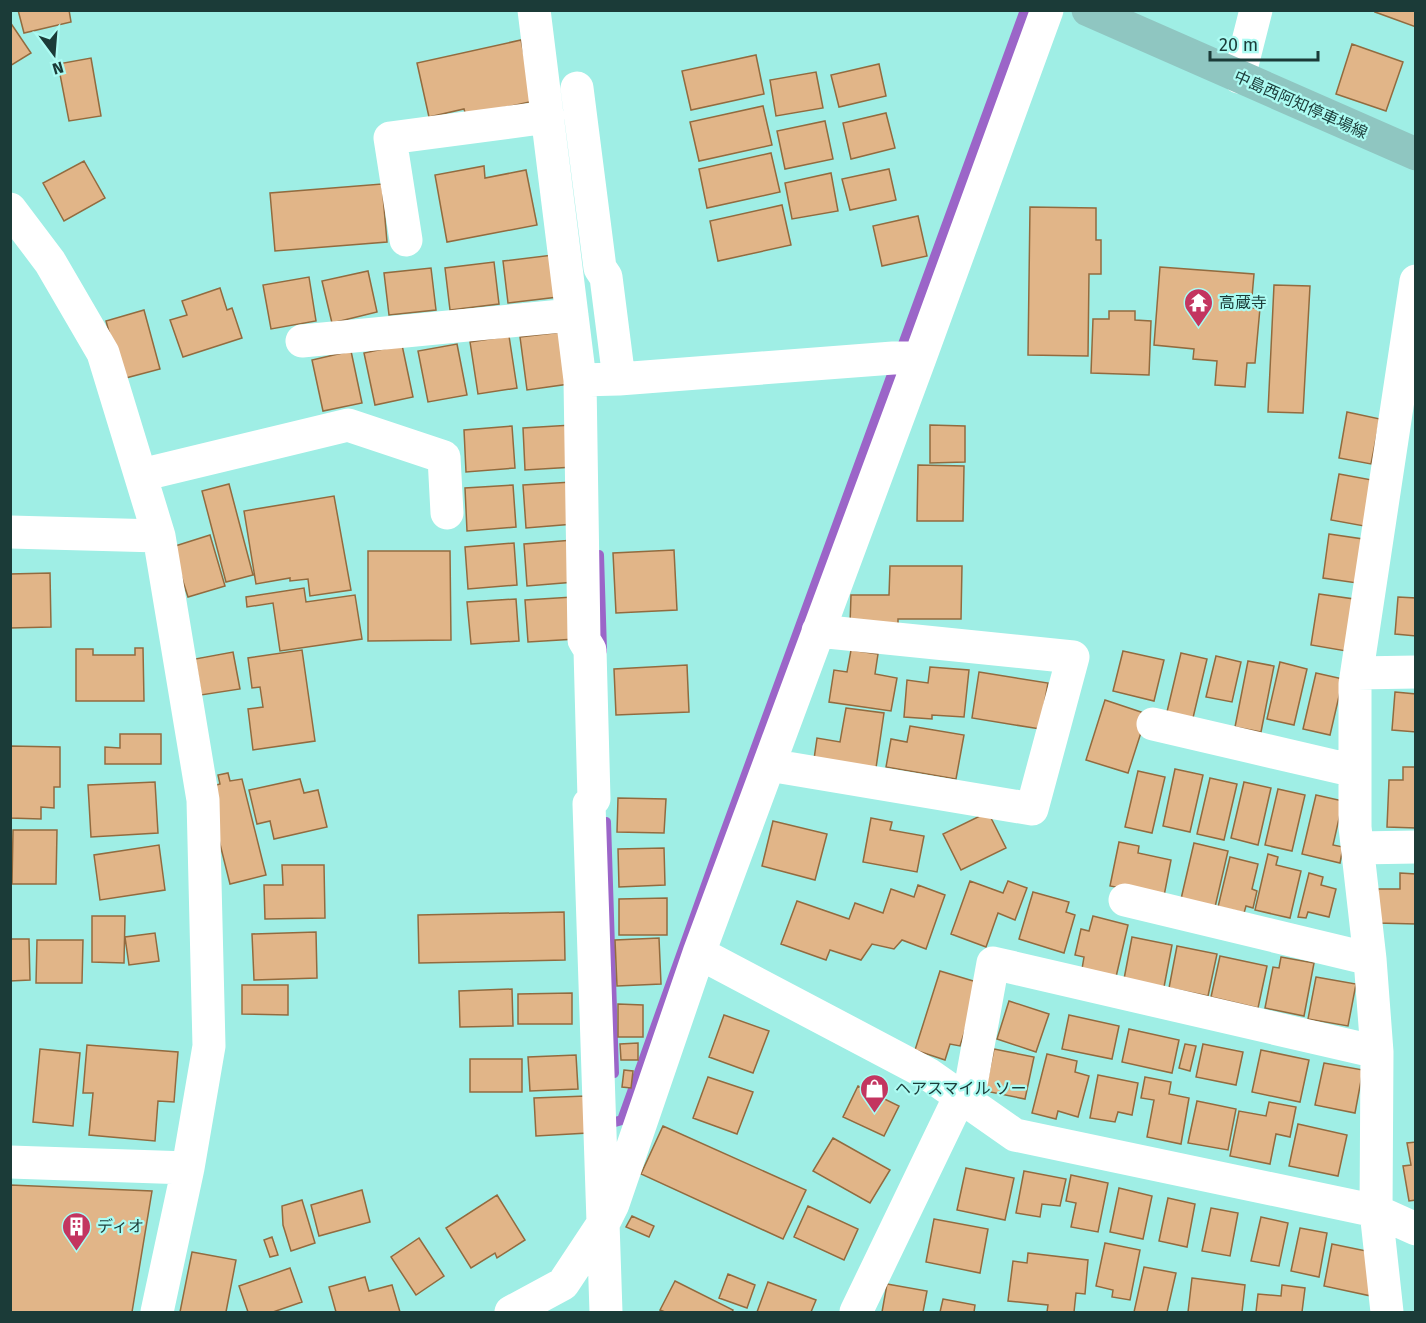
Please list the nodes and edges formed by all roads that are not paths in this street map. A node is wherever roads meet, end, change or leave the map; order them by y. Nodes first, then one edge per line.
1 (534, 10) edge
2 (1047, 10) edge
3 (1088, 10) edge
4 (1256, 10) edge
5 (1239, 77) junction
6 (577, 88) dead end
7 (548, 117) junction
8 (1416, 154) edge
9 (10, 209) edge
10 (406, 240) dead end
11 (1416, 281) edge
12 (572, 315) junction
13 (302, 341) dead end
14 (907, 358) junction
15 (597, 379) junction
16 (141, 475) junction
17 (447, 513) dead end
18 (10, 532) edge
19 (159, 536) junction
20 (818, 631) junction
21 (1416, 672) edge
22 (1357, 673) junction
23 (1153, 724) dead end
24 (768, 765) junction
25 (1355, 771) junction
26 (1416, 847) edge
27 (1358, 848) junction
28 (1125, 900) dead end
29 (699, 953) junction
30 (1370, 959) junction
31 (1377, 1052) junction
32 (964, 1099) junction
33 (10, 1162) edge
34 (188, 1168) junction
35 (1376, 1211) junction
36 (604, 1222) junction
37 (1416, 1229) edge
38 (157, 1312) edge
39 (511, 1312) edge
40 (606, 1312) edge
41 (856, 1312) edge
42 (1387, 1312) edge

1 - 7 street
2 - 14 street
3 - 5 main road, 中島西阿知停車場線
4 - 5 street
5 - 8 main road, 中島西阿知停車場線
6 - 15 street
7 - 10 street
7 - 12 street
9 - 16 street
11 - 22 street
12 - 13 street
12 - 15 street
14 - 15 street
14 - 20 street
15 - 36 street
16 - 17 street
16 - 19 street
18 - 19 street
19 - 34 street
20 - 24 street
20 - 24 street
21 - 22 street
22 - 25 street
23 - 25 street
24 - 29 street
25 - 27 street
26 - 27 street
27 - 30 street
28 - 30 street
29 - 32 street
29 - 36 street
30 - 31 street
31 - 32 street
31 - 35 street
32 - 35 street
32 - 41 street
33 - 34 street
34 - 38 street
35 - 37 street
35 - 42 street
36 - 39 street
36 - 40 street

